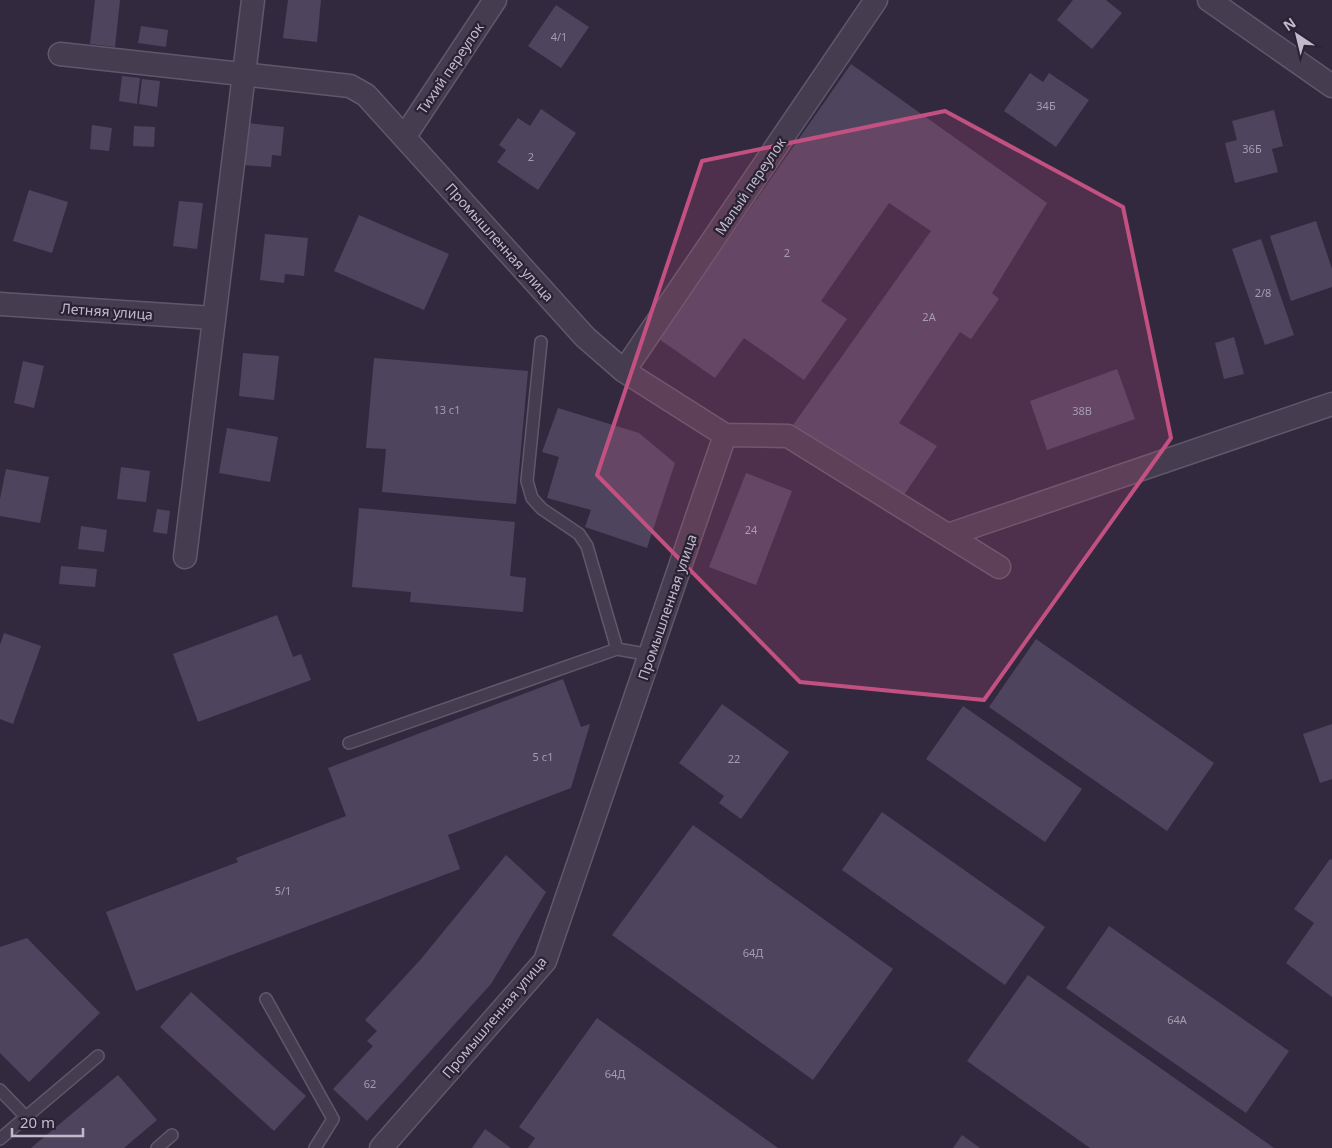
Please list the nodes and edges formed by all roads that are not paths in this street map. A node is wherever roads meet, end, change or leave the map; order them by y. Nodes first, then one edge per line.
1 (254, 0) edge
2 (495, 0) edge
3 (876, 0) edge
4 (1209, 0) edge
5 (60, 54) dead end
6 (243, 74) junction
7 (1332, 86) edge
8 (405, 136) junction
9 (0, 304) edge
10 (213, 318) junction
11 (541, 342) dead end
12 (624, 371) junction
13 (1332, 404) edge
14 (724, 435) junction
15 (948, 535) junction
16 (185, 557) dead end
17 (999, 567) dead end
18 (618, 649) junction
19 (651, 655) junction
20 (349, 743) dead end
21 (266, 999) dead end
22 (98, 1056) dead end
23 (0, 1090) edge
24 (26, 1117) junction
25 (172, 1135) dead end
26 (0, 1138) edge
27 (156, 1148) edge
28 (315, 1148) edge
29 (381, 1148) edge

1 - 6 street
2 - 8 street, Тихий переулок
3 - 12 street, Малый переулок
4 - 7 street
5 - 6 street, Промышленная улица
6 - 8 street, Промышленная улица
6 - 10 street
8 - 12 street, Промышленная улица
9 - 10 street, Летняя улица
10 - 16 street
11 - 18 lane
12 - 14 street, Промышленная улица
13 - 15 street
14 - 15 street
14 - 19 street, Промышленная улица
15 - 17 street
18 - 19 lane
18 - 20 lane
19 - 29 street, Промышленная улица
21 - 28 lane
22 - 24 lane
23 - 24 lane
24 - 26 lane
25 - 27 lane

